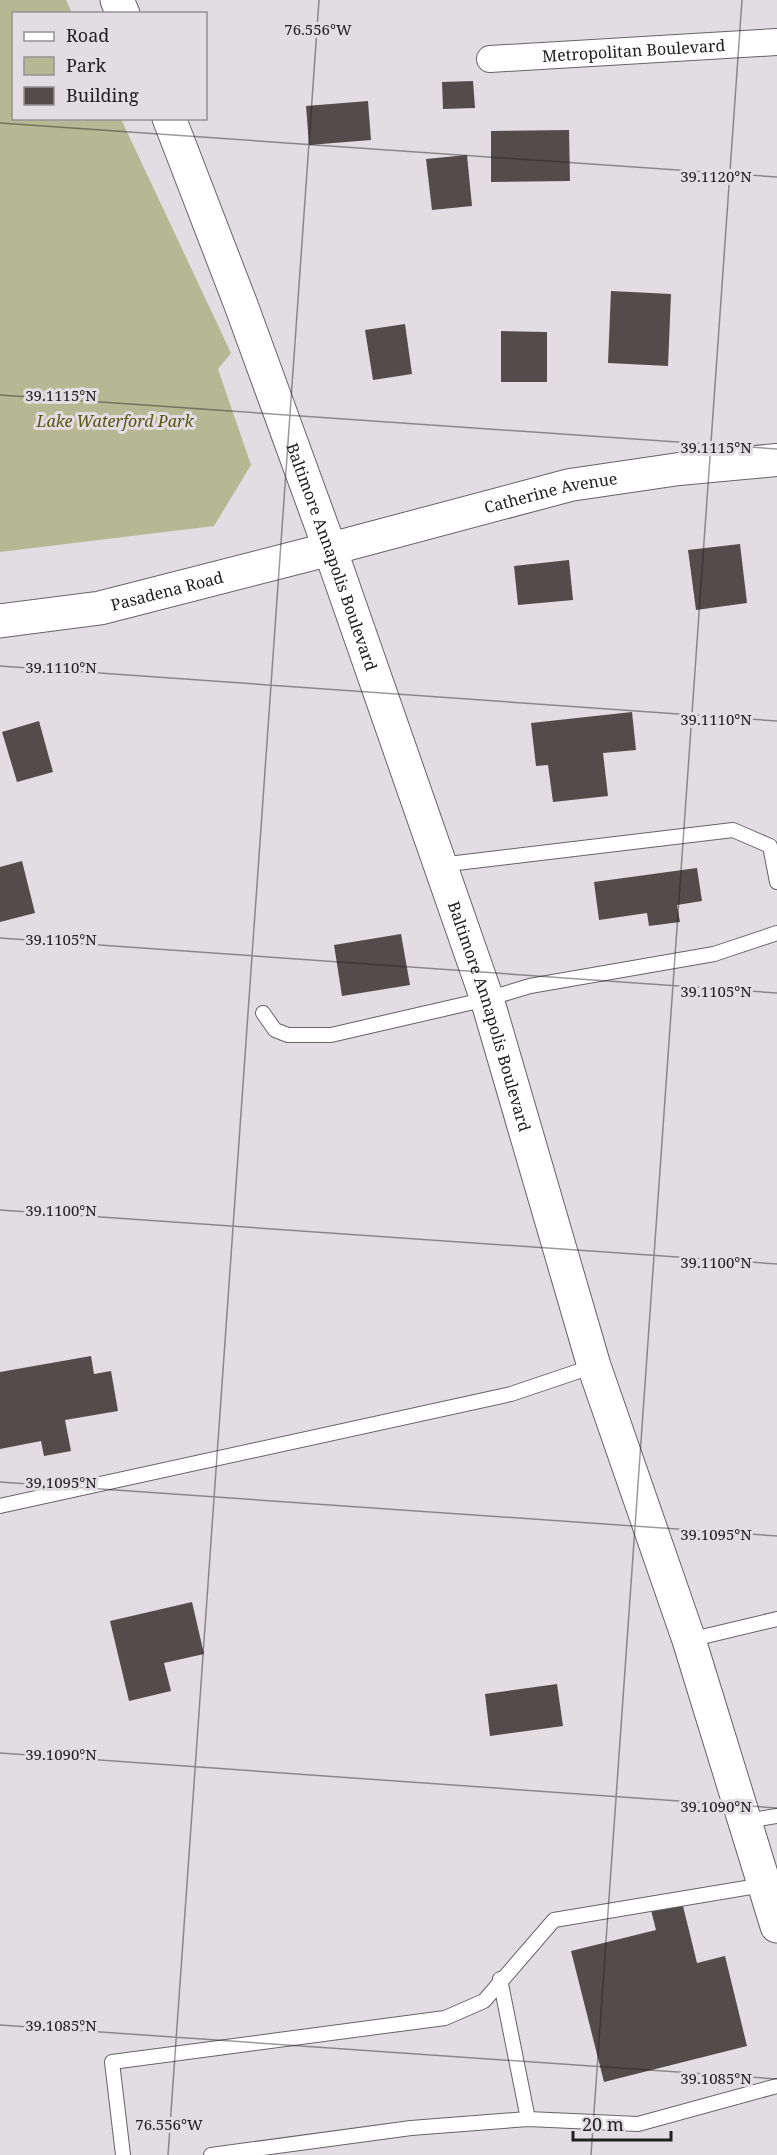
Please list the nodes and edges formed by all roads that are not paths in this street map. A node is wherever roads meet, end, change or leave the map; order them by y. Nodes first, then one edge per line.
1 (777, 42) edge
2 (490, 59) dead end
3 (170, 120) edge
4 (777, 460) edge
5 (330, 549) junction
6 (0, 621) edge
7 (440, 865) junction
8 (777, 882) edge
9 (777, 933) edge
10 (487, 999) junction
11 (263, 1013) dead end
12 (594, 1366) junction
13 (0, 1506) edge
14 (777, 1619) edge
15 (689, 1640) junction
16 (777, 1816) edge
17 (743, 1822) junction
18 (764, 1885) junction
19 (777, 1926) edge
20 (500, 1979) junction
21 (777, 2086) edge
22 (528, 2119) junction
23 (123, 2155) edge
24 (211, 2155) edge

1 - 2 street, Metropolitan Boulevard
3 - 5 main road, Baltimore Annapolis Boulevard
4 - 5 street, Catherine Avenue
5 - 6 main road, Pasadena Road
5 - 7 main road, Baltimore Annapolis Boulevard
7 - 8 lane
7 - 10 main road, Baltimore Annapolis Boulevard
9 - 10 lane
10 - 11 lane
10 - 12 main road, Baltimore Annapolis Boulevard
12 - 13 lane
12 - 15 main road, Baltimore Annapolis Boulevard
14 - 15 lane
15 - 17 main road, Baltimore Annapolis Boulevard
16 - 17 lane
17 - 18 main road, Baltimore Annapolis Boulevard
18 - 19 main road, Baltimore Annapolis Boulevard
18 - 20 lane
20 - 22 lane
20 - 23 lane
21 - 22 lane
22 - 24 lane

